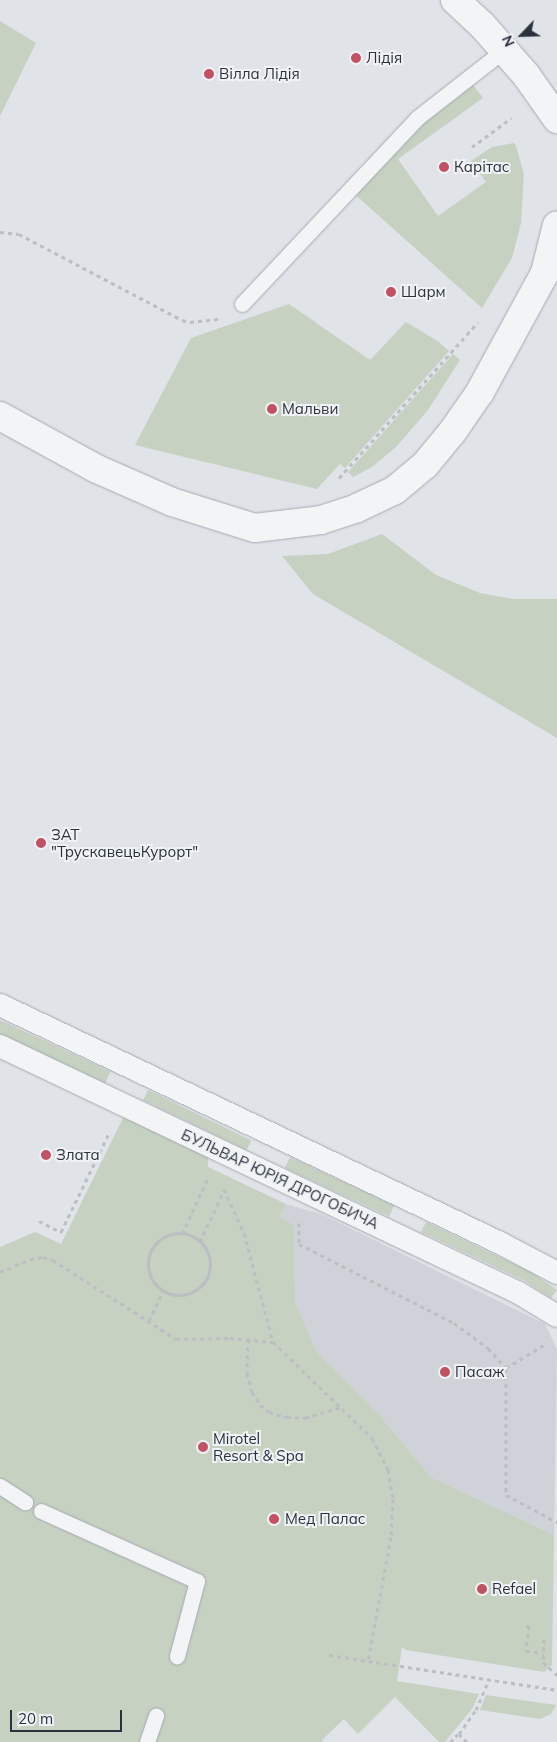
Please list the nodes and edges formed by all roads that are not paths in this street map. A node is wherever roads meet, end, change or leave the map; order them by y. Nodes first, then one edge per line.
1 (455, 0) edge
2 (504, 50) junction
3 (557, 119) edge
4 (557, 225) edge
5 (242, 304) road end
6 (0, 416) edge
7 (0, 1005) edge
8 (0, 1046) edge
9 (557, 1273) edge
10 (557, 1316) edge
11 (0, 1486) edge
12 (26, 1502) dead end
13 (41, 1511) dead end
14 (177, 1656) dead end
15 (156, 1716) dead end
16 (147, 1742) edge

1 - 2 street
2 - 3 street
2 - 5 lane
4 - 6 street
7 - 9 street
8 - 10 street, БУЛЬВАР ЮРІЯ ДРОГОБИЧА
11 - 12 lane
13 - 14 lane
15 - 16 lane

